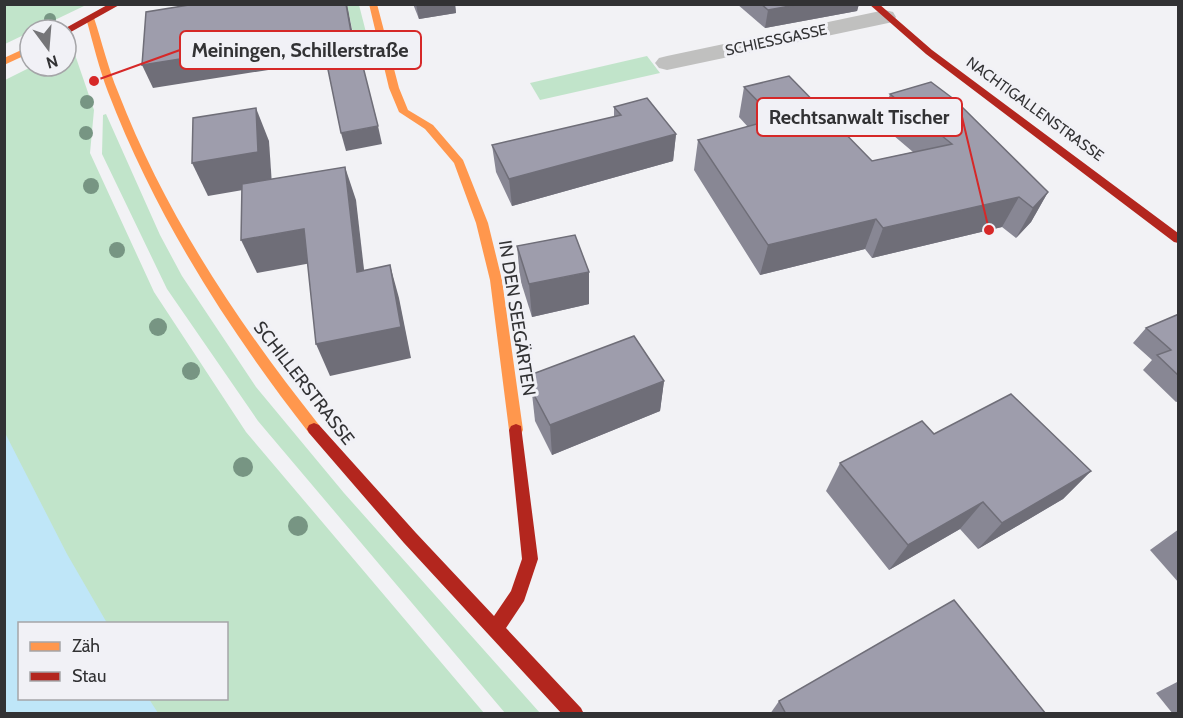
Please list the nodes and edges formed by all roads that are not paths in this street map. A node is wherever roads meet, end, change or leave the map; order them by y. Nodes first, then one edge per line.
1 (117, 4) edge
2 (373, 4) edge
3 (879, 11) edge
4 (90, 18) junction
5 (78, 24) edge
6 (18, 55) edge
7 (4, 62) edge
8 (667, 63) dead end
9 (1179, 239) edge
10 (497, 627) junction
11 (575, 714) edge

1 - 4 street
2 - 10 street, IN DEN SEEGÄRTEN
3 - 8 street, SCHIESSGASSE
3 - 9 street, NACHTIGALLENSTRASSE
4 - 5 street
4 - 10 street, SCHILLERSTRASSE
6 - 7 street
10 - 11 street, SCHILLERSTRASSE

